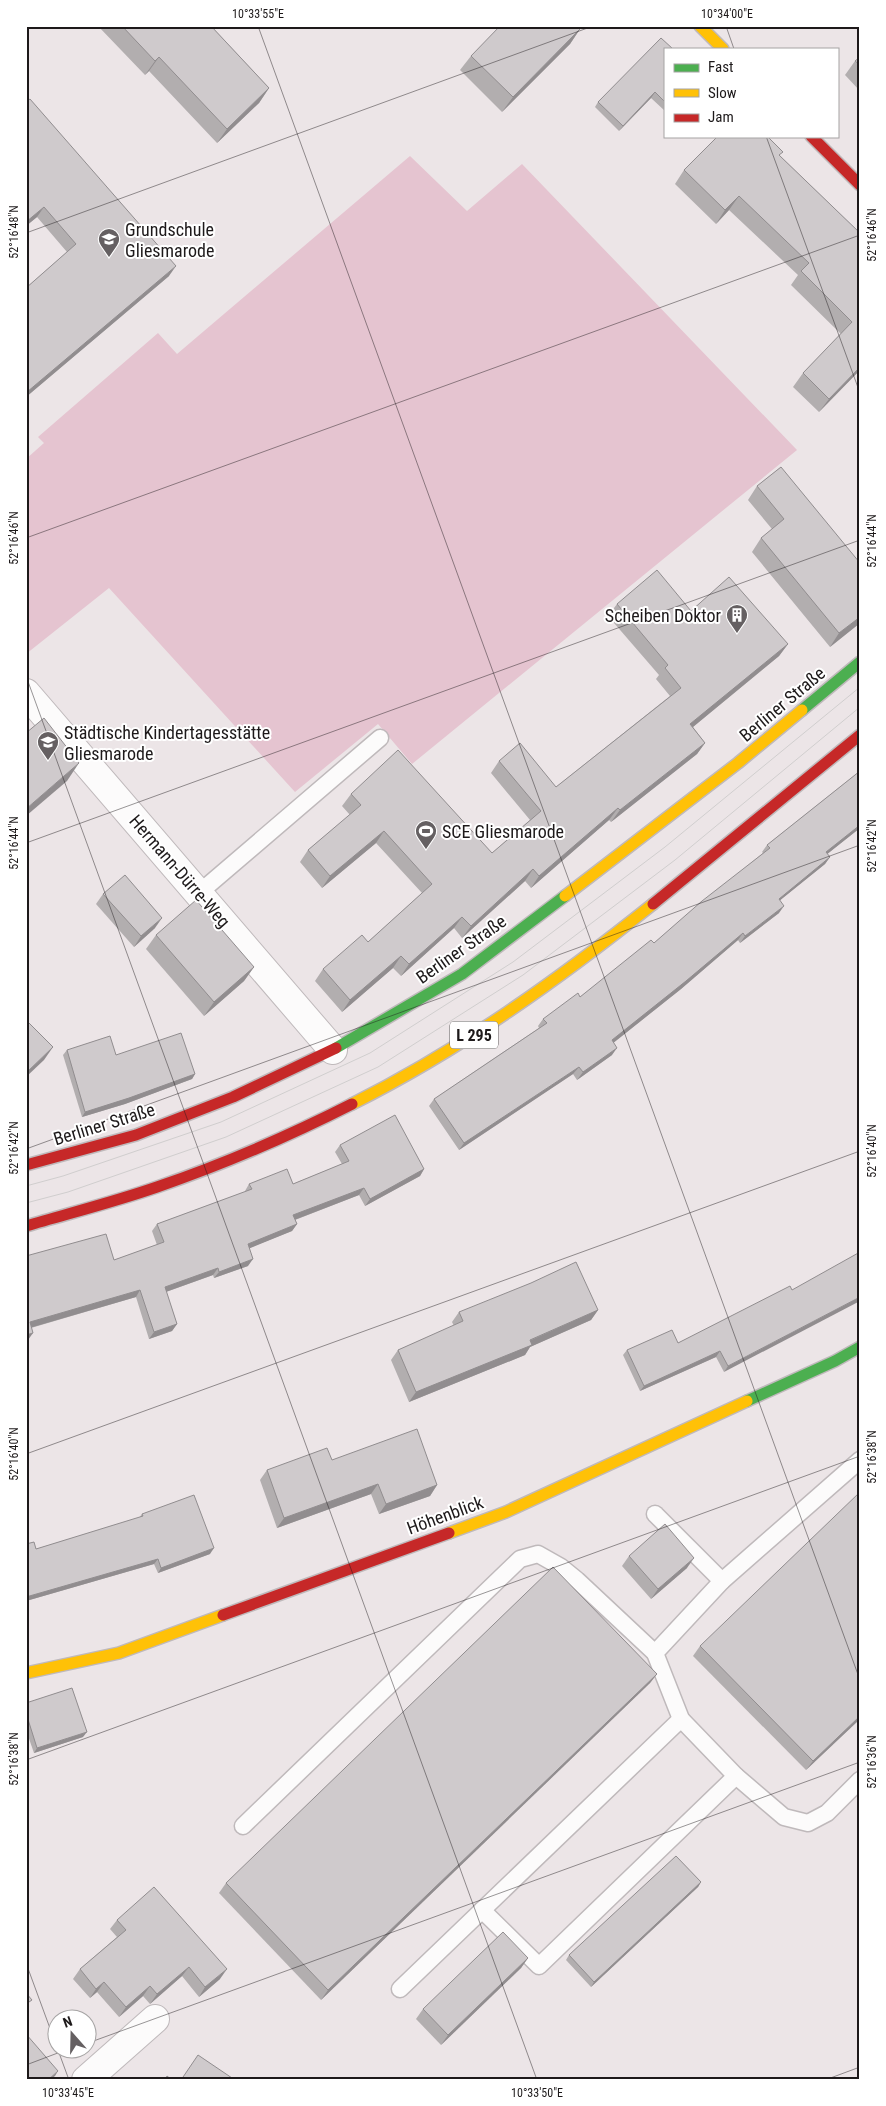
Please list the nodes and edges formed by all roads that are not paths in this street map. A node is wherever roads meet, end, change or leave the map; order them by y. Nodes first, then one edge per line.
1 (700, 26) edge
2 (722, 48) edge
3 (813, 138) edge
4 (857, 176) edge
5 (860, 662) edge
6 (26, 693) edge
7 (860, 736) edge
8 (380, 738) dead end
9 (199, 893) junction
10 (334, 1050) junction
11 (26, 1165) edge
12 (26, 1226) edge
13 (860, 1348) edge
14 (860, 1460) edge
15 (655, 1514) dead end
16 (722, 1581) junction
17 (655, 1653) junction
18 (26, 1674) edge
19 (681, 1719) junction
20 (736, 1776) junction
21 (860, 1780) edge
22 (243, 1826) dead end
23 (482, 1910) junction
24 (400, 1989) dead end
25 (156, 2019) dead end
26 (86, 2080) edge

1 - 2 main road
3 - 4 main road
5 - 10 main road, Berliner Straße
6 - 9 street, Hermann-Dürre-Weg
7 - 12 main road, L 295
8 - 9 lane
9 - 10 street, Hermann-Dürre-Weg
10 - 11 main road, Berliner Straße
13 - 18 main road, Höhenblick
14 - 16 lane
15 - 16 lane
16 - 17 lane
17 - 19 lane
17 - 22 lane
19 - 20 lane
19 - 23 lane
20 - 21 lane
20 - 23 lane
23 - 24 lane
25 - 26 street

